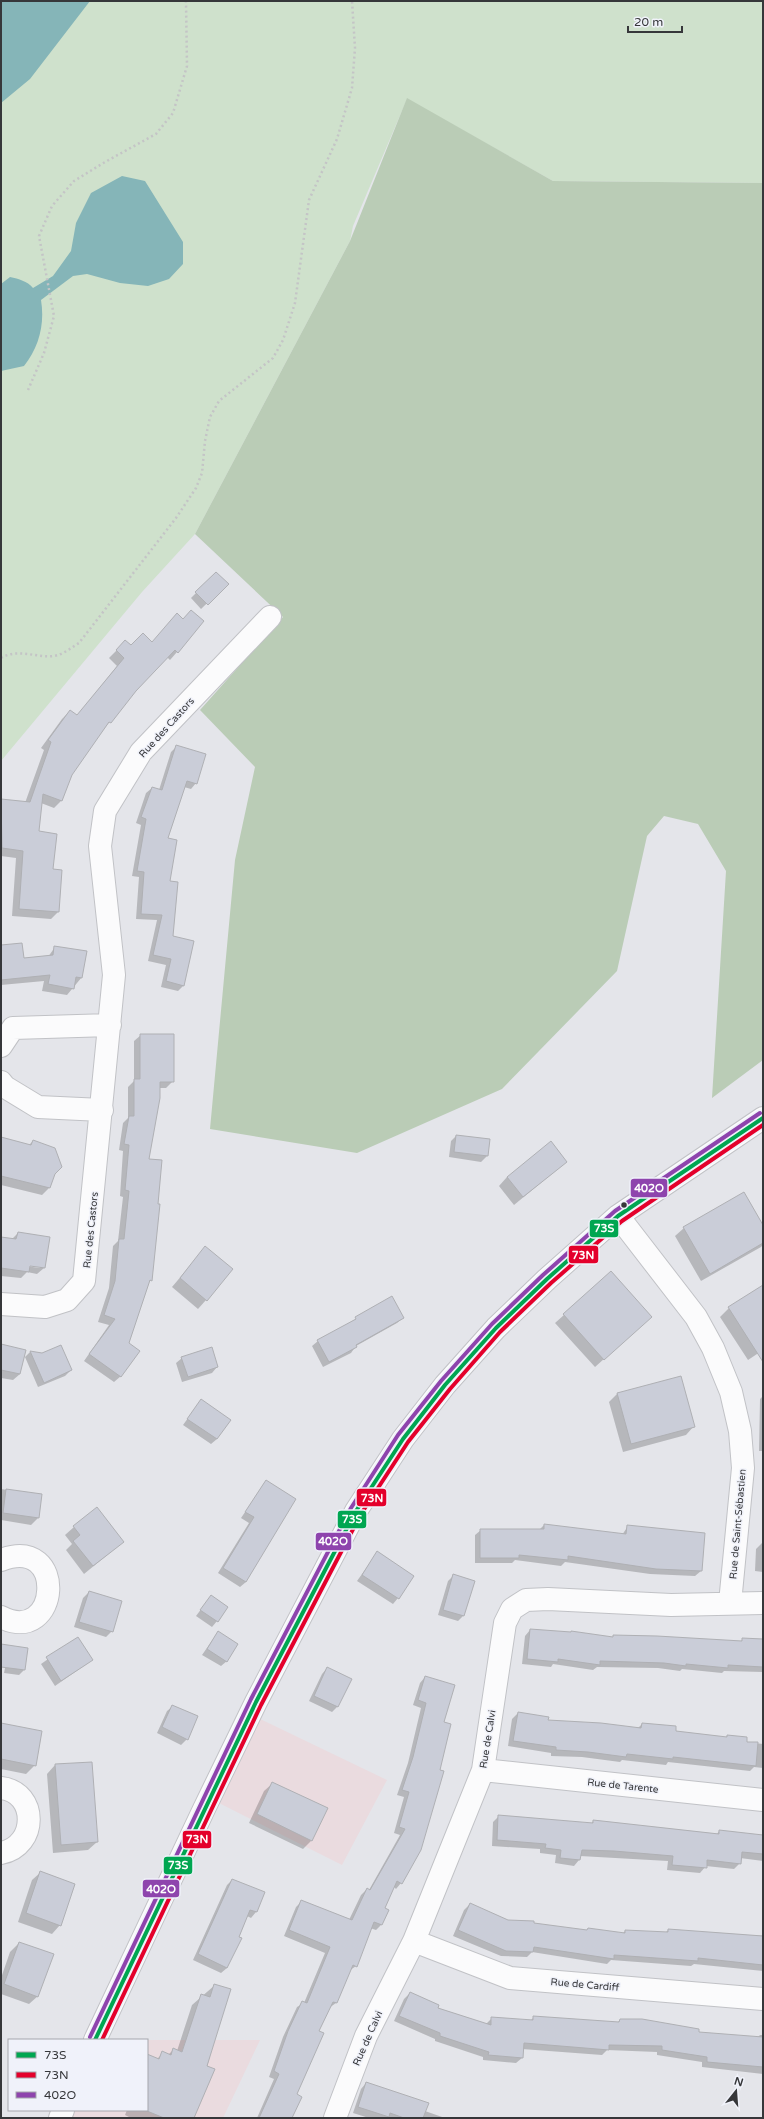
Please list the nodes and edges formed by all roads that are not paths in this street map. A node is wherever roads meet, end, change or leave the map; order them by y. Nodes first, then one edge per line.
1 (270, 617) dead end
2 (110, 1025) junction
3 (1, 1046) edge
4 (1, 1082) edge
5 (102, 1110) junction
6 (763, 1118) edge
7 (618, 1216) junction
8 (1, 1304) edge
9 (1, 1560) edge
10 (730, 1603) junction
11 (763, 1603) edge
12 (1, 1617) edge
13 (483, 1770) junction
14 (1, 1788) edge
15 (763, 1800) edge
16 (1, 1853) edge
17 (414, 1941) junction
18 (763, 1998) edge
19 (95, 2039) edge
20 (335, 2118) edge

1 - 2 street, Rue des Castors
2 - 3 street
2 - 5 street, Rue des Castors
4 - 5 street
5 - 8 street, Rue des Castors
6 - 7 street
7 - 10 street, Rue de Saint-Sébastien
7 - 19 street
9 - 12 street
10 - 11 street, Rue de Calvi
10 - 13 street, Rue de Calvi
13 - 15 street, Rue de Tarente
13 - 17 street, Rue de Calvi
14 - 16 street
17 - 18 street, Rue de Cardiff
17 - 20 street, Rue de Calvi

